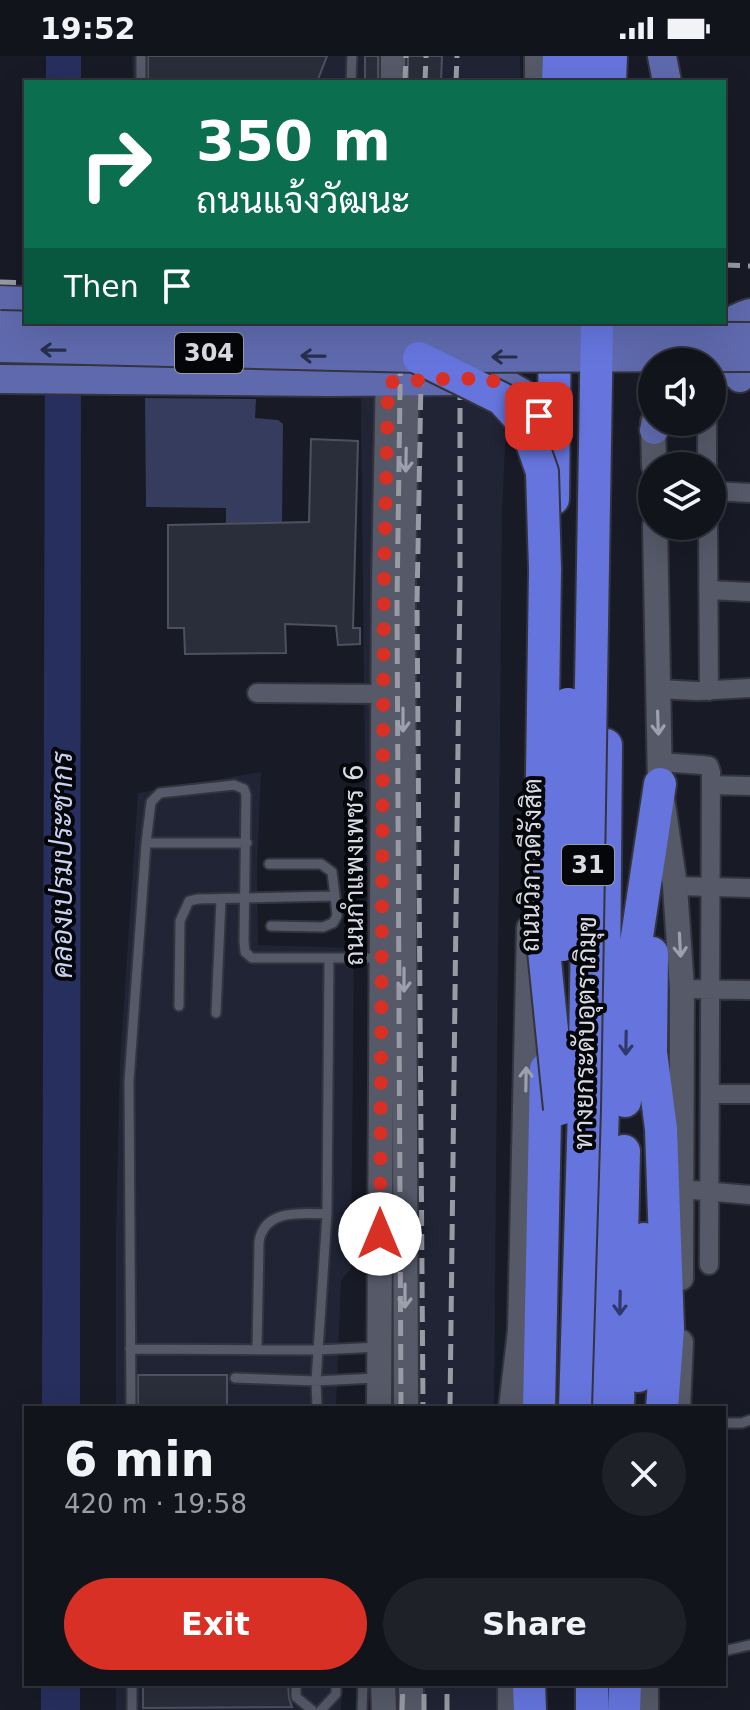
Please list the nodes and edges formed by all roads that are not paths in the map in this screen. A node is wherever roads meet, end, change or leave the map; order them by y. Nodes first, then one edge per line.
1 (141, 56) edge
2 (352, 56) edge
3 (393, 56) edge
4 (537, 56) edge
5 (559, 56) edge
6 (582, 56) edge
7 (601, 56) edge
8 (611, 56) edge
9 (660, 56) edge
10 (141, 80) edge
11 (351, 80) edge
12 (393, 80) edge
13 (537, 80) edge
14 (558, 80) edge
15 (581, 80) edge
16 (601, 80) edge
17 (610, 80) edge
18 (657, 80) edge
19 (666, 80) edge
20 (726, 296) edge
21 (0, 300) edge
22 (24, 301) edge
23 (750, 311) edge
24 (346, 324) edge
25 (390, 324) edge
26 (407, 324) edge
27 (539, 324) edge
28 (555, 324) edge
29 (575, 324) edge
30 (597, 324) edge
31 (609, 324) edge
32 (653, 324) edge
33 (0, 325) edge
34 (750, 337) edge
35 (0, 348) edge
36 (653, 348) edge
37 (738, 373) edge
38 (405, 374) junction
39 (11, 379) edge
40 (328, 382) junction
41 (539, 416) junction
42 (726, 492) edge
43 (750, 493) edge
44 (655, 540) edge
45 (708, 540) edge
46 (709, 590) junction
47 (750, 592) edge
48 (750, 688) edge
49 (658, 689) junction
50 (709, 691) junction
51 (257, 693) dead end
52 (383, 694) junction
53 (660, 773) junction
54 (711, 785) junction
55 (750, 786) edge
56 (146, 843) junction
57 (247, 843) junction
58 (650, 854) junction
59 (269, 864) dead end
60 (675, 886) junction
61 (711, 887) junction
62 (750, 888) edge
63 (335, 896) junction
64 (244, 898) junction
65 (221, 899) junction
66 (271, 926) dead end
67 (329, 958) junction
68 (381, 958) junction
69 (682, 989) junction
70 (711, 990) junction
71 (750, 990) edge
72 (179, 1006) dead end
73 (216, 1013) dead end
74 (651, 1052) junction
75 (710, 1094) junction
76 (750, 1094) edge
77 (560, 1109) junction
78 (681, 1189) junction
79 (710, 1191) junction
80 (750, 1195) edge
81 (380, 1211) junction
82 (405, 1211) junction
83 (327, 1214) junction
84 (524, 1232) junction
85 (709, 1265) dead end
86 (520, 1331) junction
87 (380, 1347) junction
88 (130, 1349) junction
89 (257, 1350) junction
90 (318, 1350) junction
91 (380, 1377) junction
92 (235, 1378) dead end
93 (316, 1381) junction
94 (539, 1404) edge
95 (131, 1406) edge
96 (317, 1406) edge
97 (379, 1406) edge
98 (406, 1406) edge
99 (511, 1406) edge
100 (575, 1406) edge
101 (593, 1406) edge
102 (618, 1406) edge
103 (636, 1406) edge
104 (662, 1406) edge
105 (678, 1406) edge
106 (750, 1420) edge
107 (726, 1423) edge
108 (750, 1645) edge
109 (726, 1651) edge
110 (132, 1686) edge
111 (296, 1686) edge
112 (336, 1686) edge
113 (363, 1686) edge
114 (383, 1686) edge
115 (411, 1686) edge
116 (510, 1686) edge
117 (532, 1686) edge
118 (551, 1686) edge
119 (572, 1686) edge
120 (592, 1686) edge
121 (625, 1686) edge
122 (646, 1686) edge
123 (132, 1710) edge
124 (312, 1710) edge
125 (321, 1710) edge
126 (362, 1710) edge
127 (384, 1710) edge
128 (411, 1710) edge
129 (510, 1710) edge
130 (532, 1710) edge
131 (550, 1710) edge
132 (571, 1710) edge
133 (592, 1710) edge
134 (624, 1710) edge
135 (646, 1710) edge

1 - 10 lane
2 - 11 lane
3 - 12 main road
4 - 13 main road
5 - 14 highway
6 - 15 highway
7 - 16 highway
8 - 17 highway
9 - 18 main road
9 - 19 main road
20 - 23 main road
21 - 22 main road
23 - 37 main road
24 - 40 main road
25 - 38 main road, ถนนกำแพงเพชร 6
26 - 38 main road, ถนนกำแพงเพชร 6
27 - 41 main road, ถนนวิภาวดีรังสิต / 31
28 - 94 highway, ถนนวิภาวดีรังสิต / 31
29 - 77 highway, ทางยกระดับอุตราภิมุข / 31, bridge
30 - 100 highway, ทางยกระดับอุตราภิมุข / 31, bridge
31 - 101 highway, 31
32 - 36 main road
33 - 34 main road, 304, bridge
38 -> 35 main road, 304, bridge
37 -> 38 main road, 304, bridge
38 - 40 main road
38 - 41 main road
38 - 52 main road, ถนนกำแพงเพชร 6
38 - 77 highway, bridge
38 -> 82 main road, ถนนกำแพงเพชร 6
39 - 40 main road
84 -> 41 main road, ถนนวิภาวดีรังสิต / 31
42 - 43 street
44 - 49 main road
45 - 46 street
46 - 47 street
46 - 50 street
48 - 50 street
49 - 50 street
49 -> 53 main road
51 - 52 street
52 - 68 main road, ถนนกำแพงเพชร 6
53 - 54 street
53 - 58 highway
53 - 60 main road
54 - 55 street
54 - 61 street
56 - 57 lane
56 - 57 lane
56 - 88 lane
57 - 64 lane
58 - 74 highway
58 -> 102 highway
59 - 63 lane
60 - 61 street
60 -> 69 main road
61 - 62 street
61 - 70 street
63 - 64 lane
63 - 66 lane
64 - 65 lane
64 - 67 lane
65 - 72 lane
65 - 73 lane
67 - 68 lane
67 - 83 lane
68 - 81 main road, ถนนกำแพงเพชร 6
69 - 70 street
69 - 78 main road
70 - 71 street
70 - 75 street
74 - 103 highway
74 - 104 highway
75 - 76 street
75 - 79 street
77 - 94 highway, ทางยกระดับอุตราภิมุข / 31
78 - 79 street
78 - 105 main road
79 - 80 street
79 - 85 street
81 - 82 main road
81 - 87 main road, ถนนกำแพงเพชร 6
82 -> 98 main road, ถนนกำแพงเพชร 6
83 - 89 lane
83 - 90 lane
84 - 86 main road, ถนนวิภาวดีรังสิต / 31
84 - 94 highway
86 - 94 highway
86 - 99 main road, ถนนวิภาวดีรังสิต / 31
87 - 90 lane
87 - 91 main road, ถนนกำแพงเพชร 6
88 - 89 lane
88 - 95 lane
89 - 90 lane
90 - 93 lane
91 - 93 lane
91 - 97 main road, ถนนกำแพงเพชร 6
92 - 93 lane
93 - 96 lane
106 - 107 lane
108 - 109 lane
110 - 123 lane
111 - 124 lane
112 - 125 lane
113 - 126 lane
114 - 127 main road
115 - 128 main road
116 - 129 main road
117 - 130 highway
118 - 131 highway
119 - 132 highway
120 - 133 highway
121 - 134 highway
122 - 135 main road

